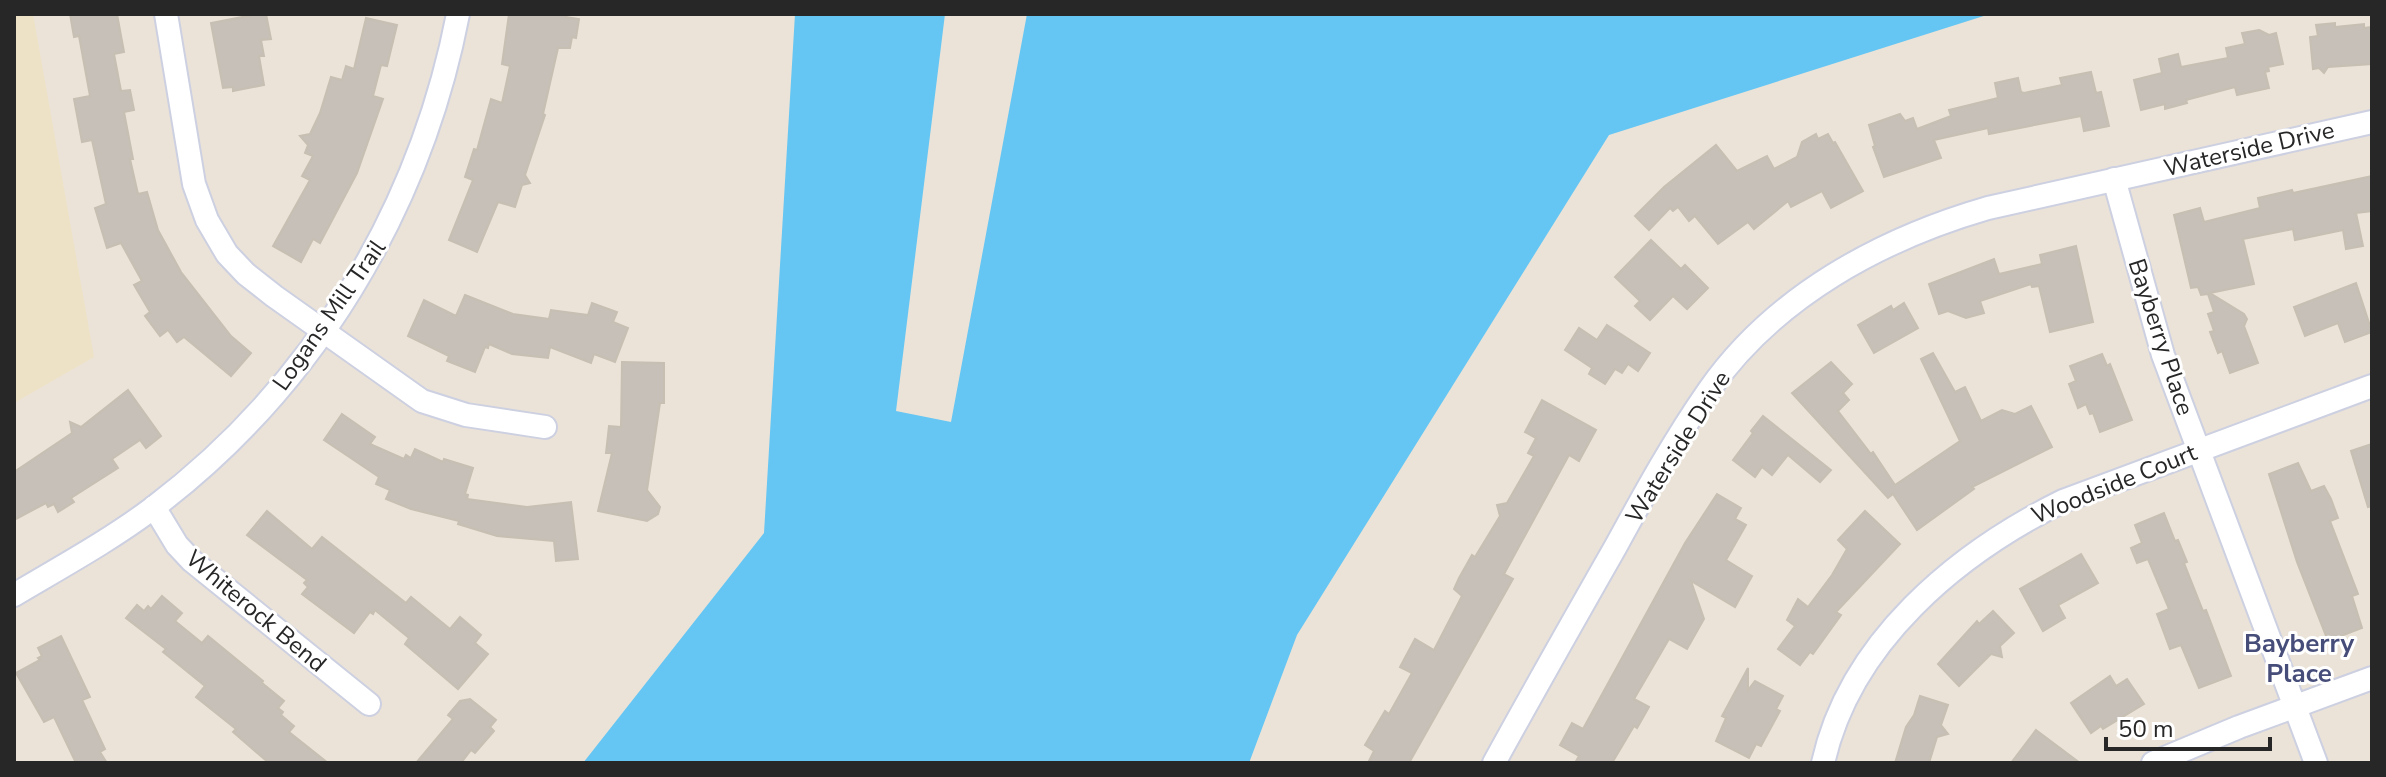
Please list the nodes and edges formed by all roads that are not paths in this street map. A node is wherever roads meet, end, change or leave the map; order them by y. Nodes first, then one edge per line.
1 (166, 14) edge
2 (458, 14) edge
3 (2372, 122) edge
4 (2114, 179) junction
5 (323, 331) junction
6 (2372, 386) edge
7 (545, 427) dead end
8 (2198, 450) junction
9 (154, 507) junction
10 (14, 595) edge
11 (2372, 678) edge
12 (369, 704) dead end
13 (2295, 706) junction
14 (1494, 763) edge
15 (1823, 763) edge
16 (2153, 763) edge
17 (2316, 763) edge

1 - 5 street
2 - 5 street, Logans Mill Trail
3 - 4 street, Waterside Drive
4 - 8 street, Bayberry Place
4 - 14 street, Waterside Drive
5 - 7 street
5 - 9 street, Logans Mill Trail
6 - 8 street, Woodside Court
8 - 13 street, Bayberry Place
8 - 15 street, Woodside Court
9 - 10 street, Logans Mill Trail
9 - 12 street, Whiterock Bend
11 - 13 street
13 - 16 street
13 - 17 street, Bayberry Place

